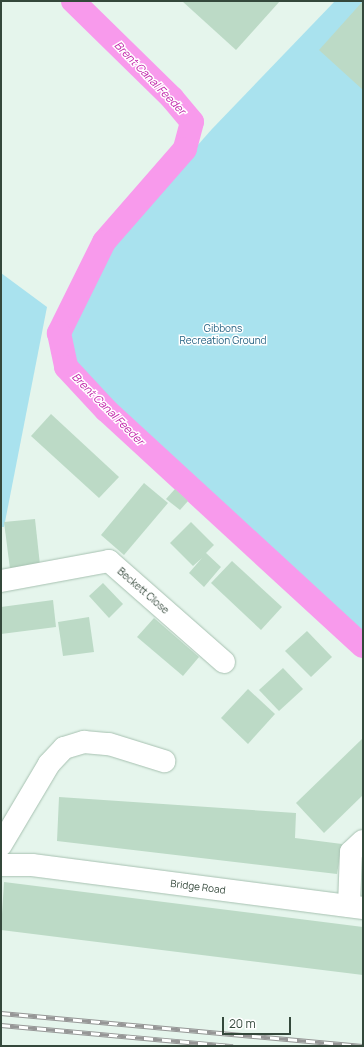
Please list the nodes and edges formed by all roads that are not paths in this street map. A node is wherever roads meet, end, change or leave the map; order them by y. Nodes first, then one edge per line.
1 (1, 581) edge
2 (224, 662) dead end
3 (164, 761) dead end
4 (363, 841) edge
5 (1, 845) edge
6 (1, 865) edge
7 (356, 907) edge

1 - 2 street, Beckett Close
3 - 5 street
4 - 7 street
6 - 7 street, Bridge Road

